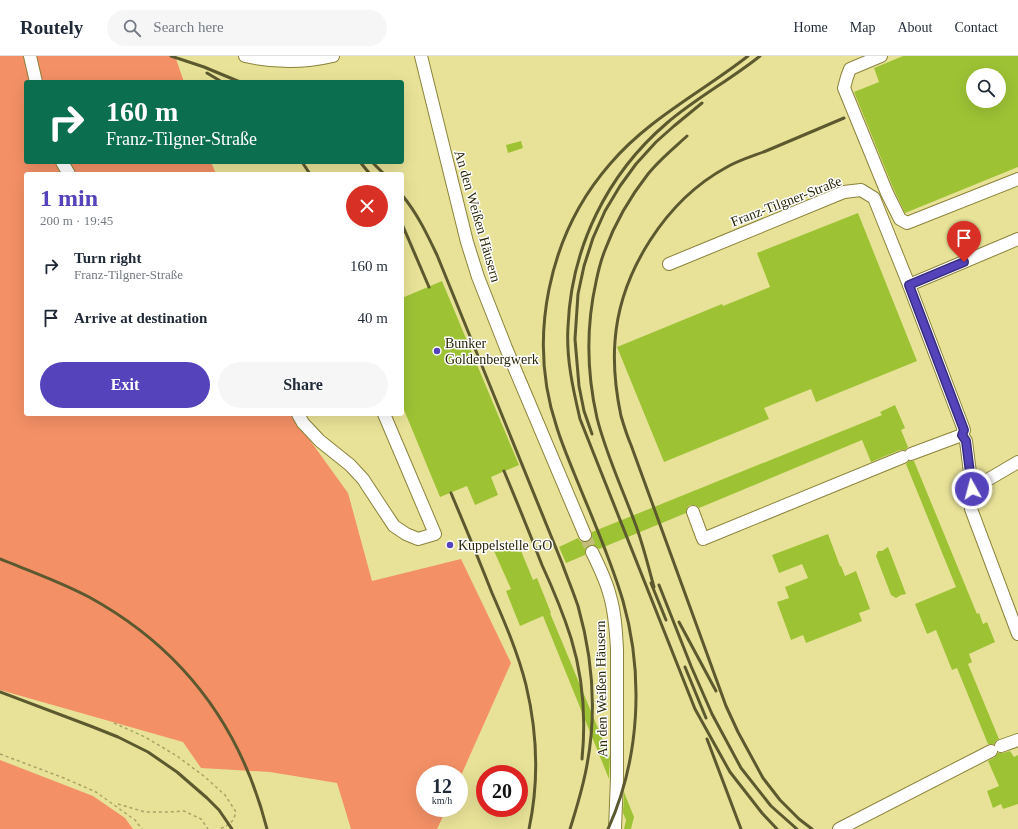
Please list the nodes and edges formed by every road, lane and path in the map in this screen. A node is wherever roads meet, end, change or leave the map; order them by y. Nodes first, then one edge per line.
1 (30, 56) edge
2 (245, 56) edge
3 (333, 56) edge
4 (421, 56) edge
5 (881, 56) edge
6 (36, 80) edge
7 (1018, 179) edge
8 (1018, 239) edge
9 (669, 264) dead end
10 (909, 285) junction
11 (299, 416) edge
12 (385, 416) edge
13 (962, 435) junction
14 (1018, 462) edge
15 (972, 489) junction
16 (693, 512) dead end
17 (585, 535) tunnel mouth
18 (592, 552) tunnel mouth
19 (1014, 610) edge
20 (1018, 634) edge
21 (114, 723) dead end
22 (1018, 740) edge
23 (0, 754) edge
24 (118, 804) dead end
25 (142, 829) edge
26 (208, 829) edge
27 (220, 829) edge
28 (615, 829) edge
29 (839, 829) edge

1 - 6 street
2 - 3 street
4 - 17 street, An den Weißen Häusern
5 - 7 street
8 - 10 street
9 - 10 street, Franz-Tilgner-Straße
10 - 13 street, Franz-Tilgner-Straße
11 - 12 street
13 - 15 street, Franz-Tilgner-Straße
13 - 16 street
14 - 15 street
15 - 19 street, Franz-Tilgner-Straße
18 - 28 street, An den Weißen Häusern
19 - 20 street, Franz-Tilgner-Straße
21 - 27 path
22 - 29 street
23 - 25 path
24 - 26 path

